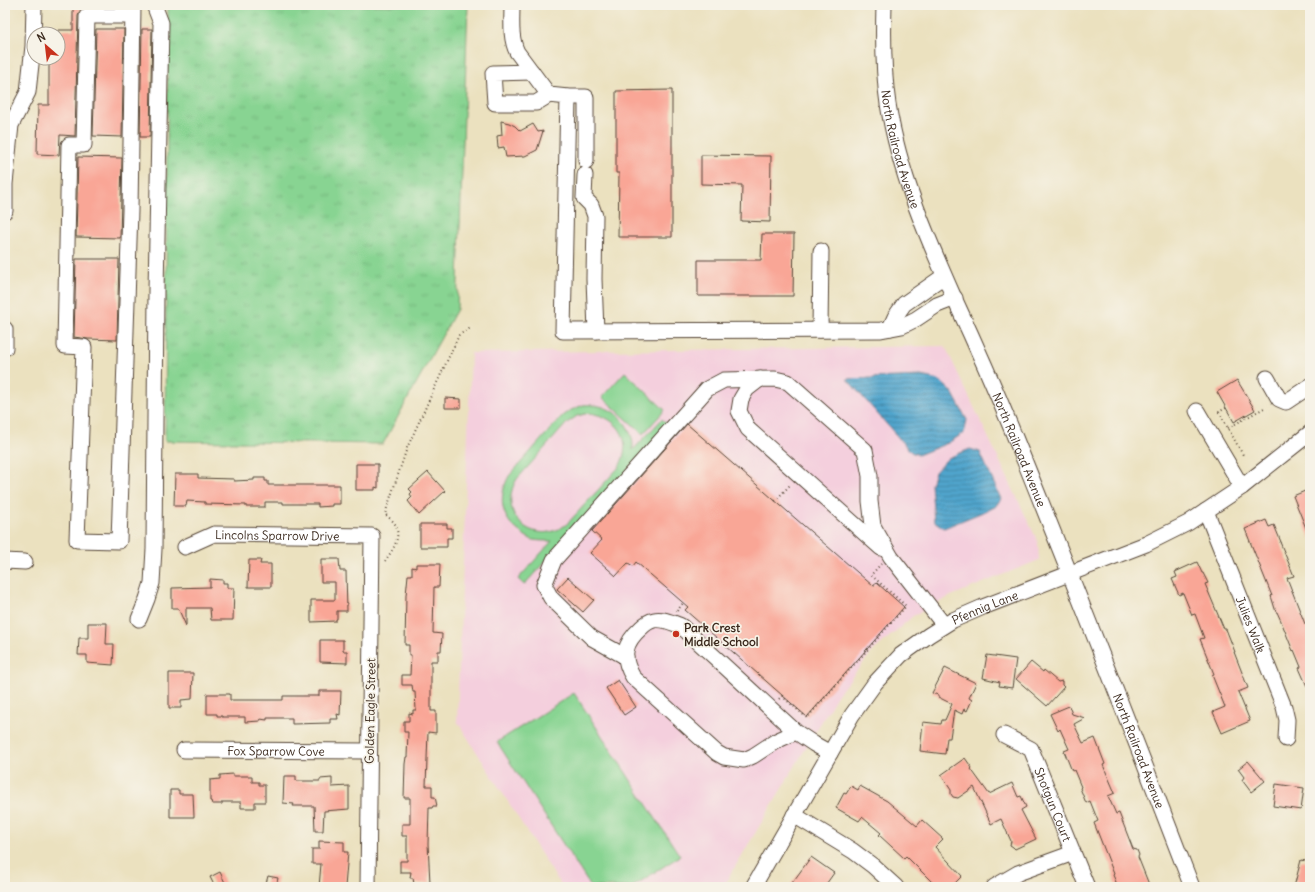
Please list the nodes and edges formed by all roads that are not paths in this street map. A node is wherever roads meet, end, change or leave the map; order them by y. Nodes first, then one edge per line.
1 (34, 5) edge
2 (154, 5) edge
3 (512, 5) edge
4 (884, 5) edge
5 (133, 10) edge
6 (532, 72) junction
7 (549, 95) junction
8 (568, 97) junction
9 (566, 192) junction
10 (584, 198) junction
11 (5, 211) edge
12 (821, 251) dead end
13 (944, 276) junction
14 (954, 298) junction
15 (890, 328) junction
16 (5, 329) edge
17 (820, 330) junction
18 (596, 331) junction
19 (5, 348) edge
20 (1267, 378) dead end
21 (760, 379) junction
22 (1310, 386) edge
23 (1197, 410) dead end
24 (1310, 433) edge
25 (1242, 487) junction
26 (1206, 511) junction
27 (372, 536) joint
28 (185, 547) dead end
29 (888, 559) junction
30 (5, 561) edge
31 (25, 562) dead end
32 (1070, 574) junction
33 (139, 619) dead end
34 (944, 625) junction
35 (626, 657) junction
36 (796, 732) junction
37 (1004, 735) dead end
38 (1286, 739) dead end
39 (184, 750) dead end
40 (369, 751) junction
41 (830, 753) junction
42 (794, 815) junction
43 (1073, 853) junction
44 (368, 887) edge
45 (753, 887) edge
46 (896, 887) edge
47 (994, 887) edge
48 (1087, 887) edge
49 (1192, 887) edge

1 - 11 street
2 - 33 street
3 - 6 street
4 - 13 street, North Railroad Avenue
5 - 5 street
6 - 7 street
6 - 7 street
7 - 8 street
8 - 9 street
8 - 10 street
9 - 10 street
9 - 18 street
10 - 18 street
12 - 17 street
13 - 14 street, North Railroad Avenue
13 - 15 street
14 - 15 street
14 - 32 street, North Railroad Avenue
15 - 17 street
16 - 19 street
17 - 18 street
20 - 22 street
21 - 29 street
21 - 29 street
21 - 35 street
23 - 25 street
24 - 25 street, Pfennig Lane
25 - 26 street, Pfennig Lane
26 - 32 street, Pfennig Lane
26 - 38 street, Julies Walk
27 - 28 street, Lincolns Sparrow Drive
27 - 40 street, Golden Eagle Street
29 - 34 street
30 - 31 street
32 - 34 street, Pfennig Lane
32 - 49 street, North Railroad Avenue
34 - 41 street, Pfennig Lane
35 - 36 street
35 - 36 street
36 - 41 street
37 - 43 street, Shotgun Court
39 - 40 street, Fox Sparrow Cove
40 - 44 street, Golden Eagle Street
41 - 42 street, Pfennig Lane
42 - 45 street, Pfennig Lane
42 - 46 street
43 - 47 street
43 - 48 street, Shotgun Court

